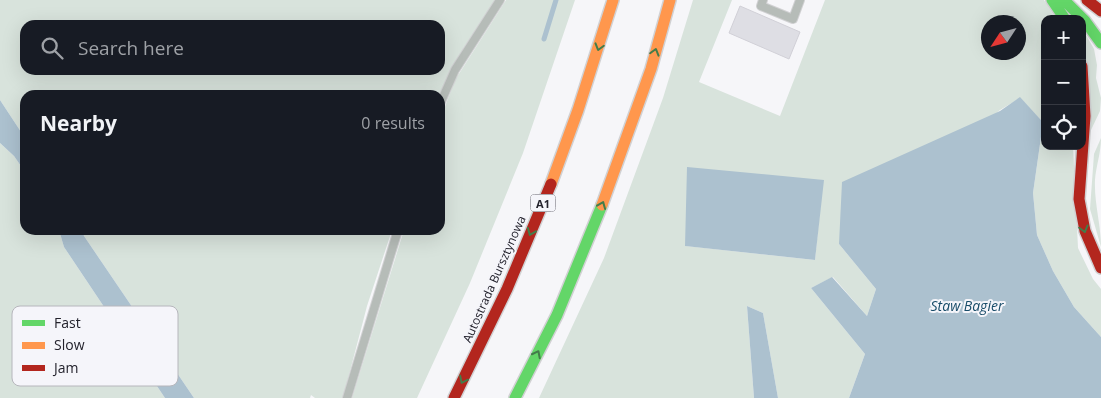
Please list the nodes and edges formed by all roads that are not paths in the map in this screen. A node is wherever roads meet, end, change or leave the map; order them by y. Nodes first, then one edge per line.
1 (500, 0) edge
2 (612, 0) edge
3 (670, 0) edge
4 (763, 0) edge
5 (800, 0) edge
6 (1052, 0) edge
7 (1064, 0) edge
8 (1087, 0) edge
9 (1101, 11) edge
10 (1062, 15) edge
11 (1101, 43) edge
12 (445, 93) edge
13 (1086, 105) edge
14 (1097, 127) dead end
15 (1079, 186) junction
16 (396, 235) edge
17 (1101, 268) edge
18 (347, 398) edge
19 (454, 398) edge
20 (515, 398) edge

1 - 12 lane
2 -> 19 main road, Autostrada Bursztynowa / A1
20 -> 3 main road
4 - 5 lane
6 - 10 main road
7 - 11 main road
8 - 9 main road
13 - 15 main road
14 - 15 main road
15 -> 17 main road
16 - 18 lane

